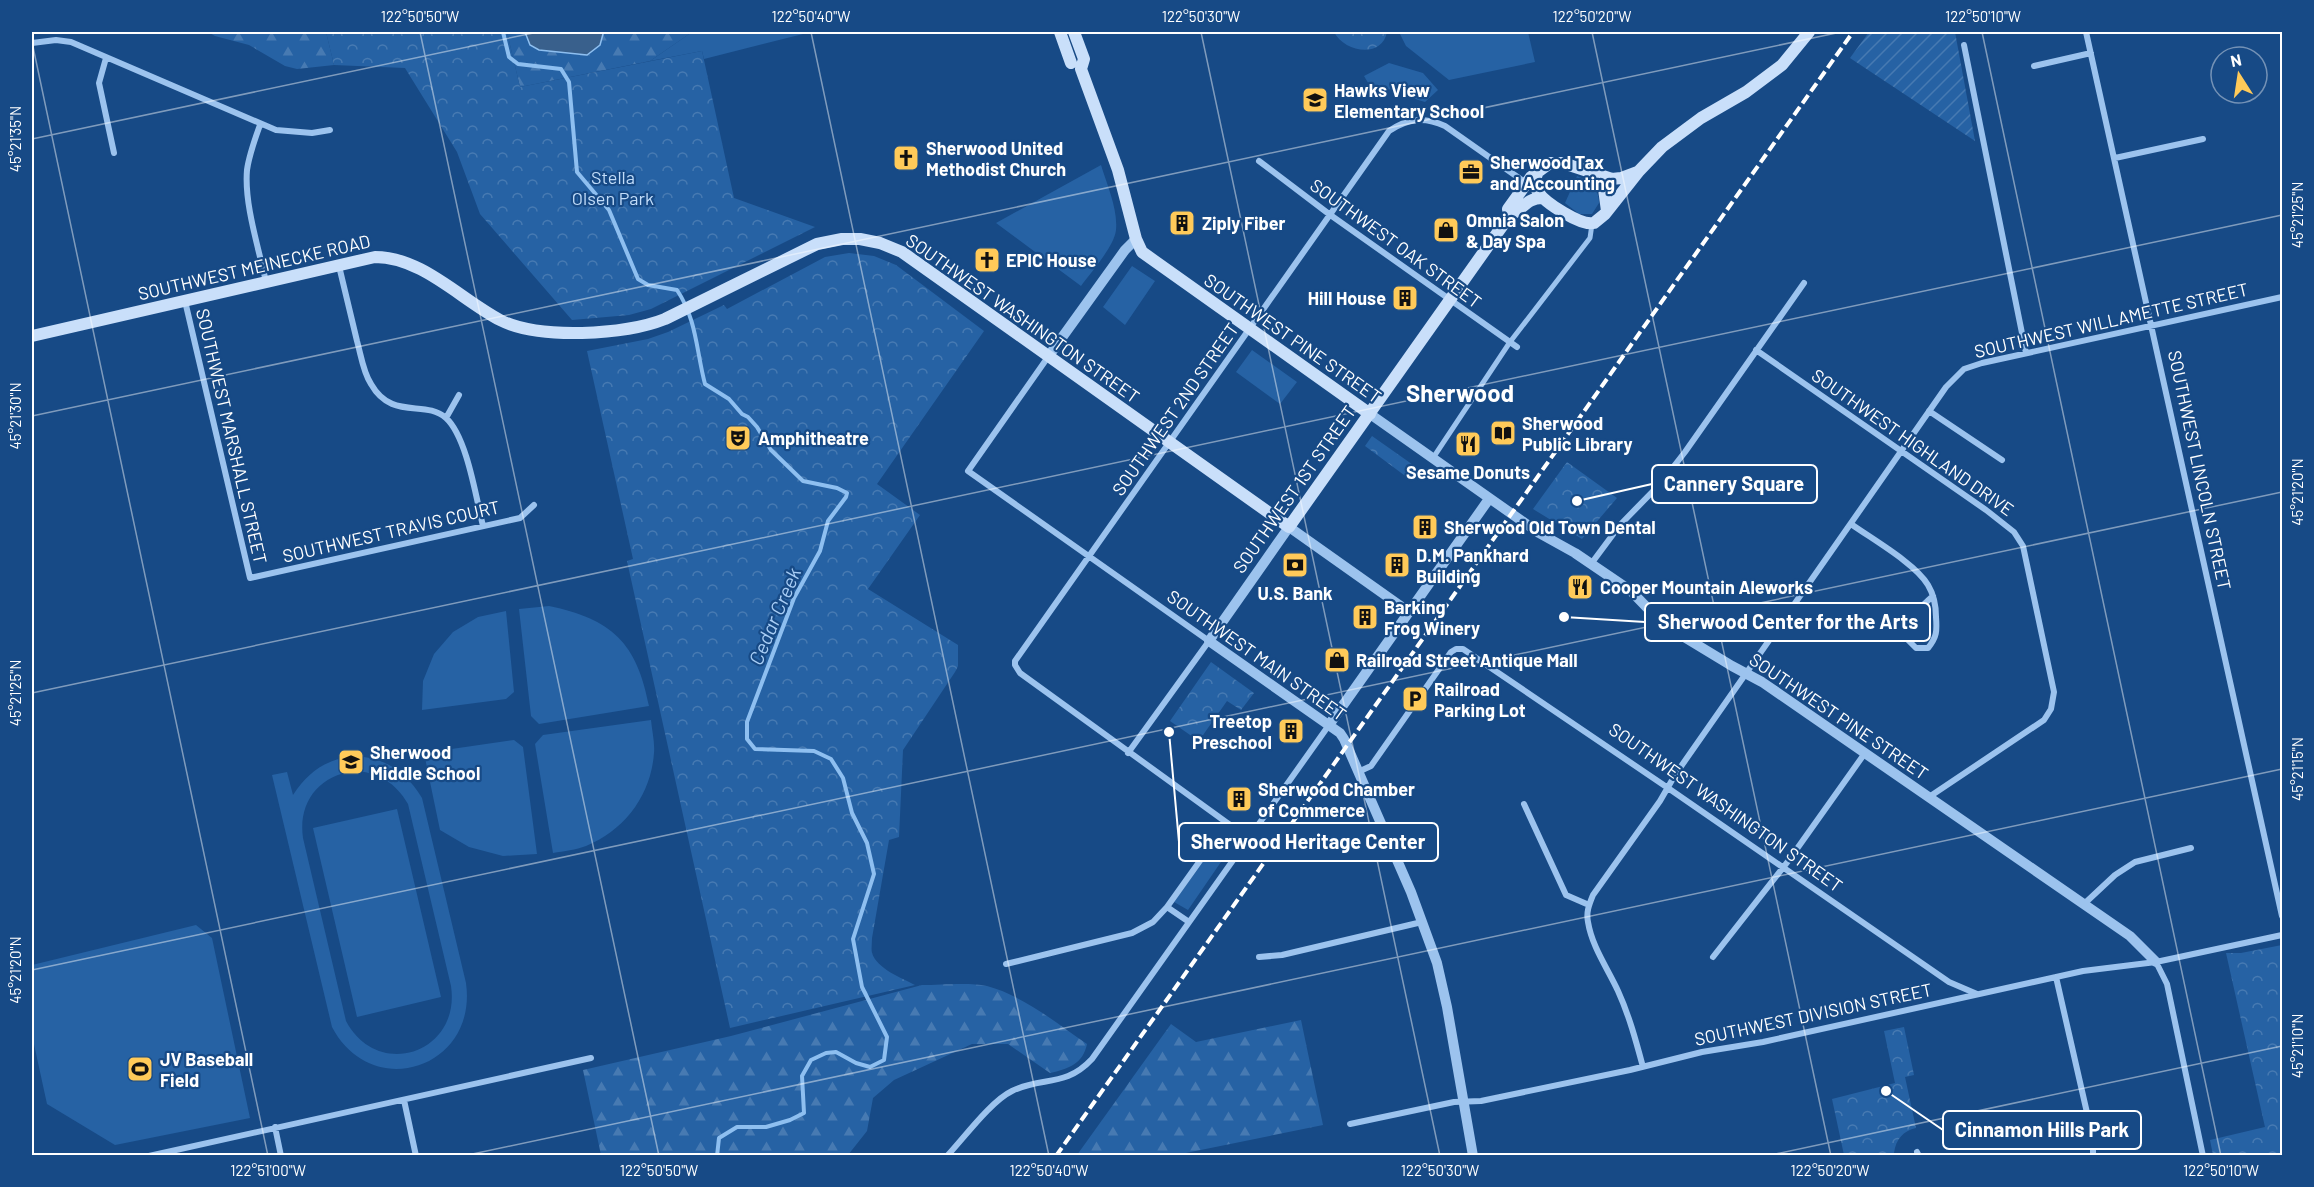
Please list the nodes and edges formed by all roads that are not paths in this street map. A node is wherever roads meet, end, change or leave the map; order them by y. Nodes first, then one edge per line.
1 (1060, 32) edge
2 (1074, 32) edge
3 (1809, 32) edge
4 (2086, 32) edge
5 (32, 43) edge
6 (1964, 45) dead end
7 (2091, 53) junction
8 (106, 58) junction
9 (1076, 66) junction
10 (2034, 66) dead end
11 (260, 125) junction
12 (330, 130) dead end
13 (2204, 139) dead end
14 (114, 153) dead end
15 (2115, 158) junction
16 (1259, 161) dead end
17 (1639, 171) junction
18 (1537, 174) junction
19 (1592, 174) junction
20 (1526, 183) junction
21 (1542, 198) junction
22 (1607, 211) junction
23 (1329, 214) junction
24 (1510, 215) junction
25 (1592, 224) junction
26 (1136, 239) junction
27 (339, 265) junction
28 (266, 282) junction
29 (1804, 283) dead end
30 (2283, 297) edge
31 (1450, 300) junction
32 (185, 301) junction
33 (2152, 326) junction
34 (1250, 329) junction
35 (576, 332) joint
36 (32, 336) edge
37 (1510, 342) junction
38 (1517, 347) dead end
39 (1756, 350) junction
40 (2026, 353) junction
41 (1048, 357) junction
42 (459, 395) dead end
43 (1929, 411) junction
44 (1370, 414) junction
45 (446, 418) junction
46 (1169, 443) junction
47 (1902, 450) junction
48 (1432, 459) junction
49 (2002, 460) dead end
50 (1489, 499) junction
51 (534, 505) dead end
52 (1851, 524) junction
53 (483, 525) junction
54 (1289, 527) junction
55 (1089, 556) junction
56 (1591, 564) junction
57 (250, 578) joint
58 (1933, 596) junction
59 (1409, 612) junction
60 (1209, 641) junction
61 (1746, 674) junction
62 (1329, 725) junction
63 (1128, 753) junction
64 (1865, 753) junction
65 (1358, 771) junction
66 (1668, 788) junction
67 (1929, 797) junction
68 (1524, 804) dead end
69 (1227, 823) junction
70 (1248, 838) junction
71 (2191, 848) dead end
72 (1782, 868) junction
73 (1589, 904) junction
74 (2084, 904) junction
75 (1167, 907) junction
76 (2283, 916) edge
77 (1189, 922) junction
78 (1423, 922) junction
79 (2283, 934) edge
80 (1259, 957) dead end
81 (1713, 957) dead end
82 (2156, 962) junction
83 (1006, 964) dead end
84 (2056, 977) junction
85 (1977, 994) junction
86 (591, 1058) dead end
87 (1643, 1067) junction
88 (404, 1100) junction
89 (1464, 1102) junction
90 (1350, 1124) dead end
91 (275, 1127) junction
92 (149, 1155) edge
93 (281, 1155) edge
94 (416, 1155) edge
95 (947, 1155) edge
96 (1473, 1155) edge
97 (2093, 1155) edge
98 (2203, 1155) edge

1 - 9 main road
2 - 9 main road
3 - 17 main road
4 - 7 street, SOUTHWEST LINCOLN STREET
5 - 8 street
6 - 40 street
7 - 10 street
7 - 15 street, SOUTHWEST LINCOLN STREET
8 - 11 street
8 - 14 street
9 - 26 main road
11 - 12 street
11 - 28 street
13 - 15 street
15 - 33 street, SOUTHWEST LINCOLN STREET
16 - 23 street, SOUTHWEST OAK STREET
17 - 19 main road, SOUTHWEST 1ST STREET
17 - 22 main road
18 - 19 main road, SOUTHWEST 1ST STREET
18 - 20 main road, SOUTHWEST 1ST STREET
18 - 21 main road
19 - 22 main road
20 - 23 street, SOUTHWEST 2ND STREET
20 - 24 main road, SOUTHWEST 1ST STREET
21 - 24 main road, SOUTHWEST 1ST STREET
21 - 25 main road
22 - 25 main road
23 - 31 street, SOUTHWEST OAK STREET
23 - 34 street, SOUTHWEST 2ND STREET
24 - 31 main road, SOUTHWEST 1ST STREET
25 - 37 street
26 - 34 main road, SOUTHWEST PINE STREET
26 - 41 street
27 - 28 main road, SOUTHWEST MEINECKE ROAD
27 - 35 main road, SOUTHWEST MEINECKE ROAD
27 - 45 street
28 - 32 main road, SOUTHWEST MEINECKE ROAD
29 - 39 street
30 - 33 street, SOUTHWEST WILLAMETTE STREET
31 - 37 street, SOUTHWEST OAK STREET
31 - 44 main road, SOUTHWEST 1ST STREET
32 - 36 main road, SOUTHWEST MEINECKE ROAD
32 - 57 street, SOUTHWEST MARSHALL STREET
33 - 40 street, SOUTHWEST WILLAMETTE STREET
33 - 76 street, SOUTHWEST LINCOLN STREET
34 - 44 main road, SOUTHWEST PINE STREET
34 - 46 street, SOUTHWEST 2ND STREET
35 - 41 main road, SOUTHWEST WASHINGTON STREET
37 - 38 street, SOUTHWEST OAK STREET
37 - 48 street
39 - 47 street, SOUTHWEST HIGHLAND DRIVE
39 - 56 street
40 - 43 street, SOUTHWEST WILLAMETTE STREET
41 - 46 main road, SOUTHWEST WASHINGTON STREET
41 - 55 street, SOUTHWEST MAIN STREET
42 - 45 street
43 - 47 street, SOUTHWEST WILLAMETTE STREET
43 - 49 street
44 - 48 street, SOUTHWEST PINE STREET
44 - 54 main road, SOUTHWEST 1ST STREET
45 - 53 street
46 - 54 main road, SOUTHWEST WASHINGTON STREET
46 - 55 street, SOUTHWEST 2ND STREET
47 - 52 street, SOUTHWEST WILLAMETTE STREET
47 - 67 street, SOUTHWEST HIGHLAND DRIVE
48 - 50 street, SOUTHWEST PINE STREET
50 - 56 street, SOUTHWEST PINE STREET
50 - 59 street
51 - 53 street, SOUTHWEST TRAVIS COURT
52 - 58 street
52 - 61 street, SOUTHWEST WILLAMETTE STREET
53 - 57 street, SOUTHWEST TRAVIS COURT
54 - 59 street, SOUTHWEST WASHINGTON STREET
54 - 60 street, SOUTHWEST 1ST STREET
55 - 60 street, SOUTHWEST MAIN STREET
55 - 63 street, SOUTHWEST 2ND STREET
56 - 61 street, SOUTHWEST PINE STREET
58 - 58 street
59 - 62 street
60 - 62 street, SOUTHWEST MAIN STREET
60 - 63 street, SOUTHWEST 1ST STREET
61 - 64 street, SOUTHWEST PINE STREET
61 - 66 street, SOUTHWEST WILLAMETTE STREET
62 - 65 street, SOUTHWEST MAIN STREET
62 - 70 street
63 - 69 street
64 - 67 street, SOUTHWEST PINE STREET
64 - 72 street
65 - 66 street, SOUTHWEST WASHINGTON STREET
65 - 78 street, SOUTHWEST MAIN STREET
66 - 72 street, SOUTHWEST WASHINGTON STREET
66 - 73 street, SOUTHWEST WILLAMETTE STREET
67 - 74 street, SOUTHWEST PINE STREET
68 - 73 street
69 - 70 street
69 - 75 street
70 - 77 street
71 - 74 street
72 - 81 street
72 - 85 street, SOUTHWEST WASHINGTON STREET
73 - 87 street
74 - 82 street, SOUTHWEST PINE STREET
75 - 77 street
75 - 83 street
77 - 95 street
78 - 80 street
78 - 89 street, SOUTHWEST MAIN STREET
79 - 82 street, SOUTHWEST DIVISION STREET
82 - 84 street, SOUTHWEST DIVISION STREET
82 - 98 street, SOUTHWEST PINE STREET
84 - 85 street, SOUTHWEST DIVISION STREET
84 - 97 street
85 - 87 street, SOUTHWEST DIVISION STREET
86 - 88 street
87 - 89 street, SOUTHWEST DIVISION STREET
88 - 91 street
88 - 94 street
89 - 90 street, SOUTHWEST DIVISION STREET
89 - 96 street, SOUTHWEST MAIN STREET
91 - 92 street
91 - 93 street

